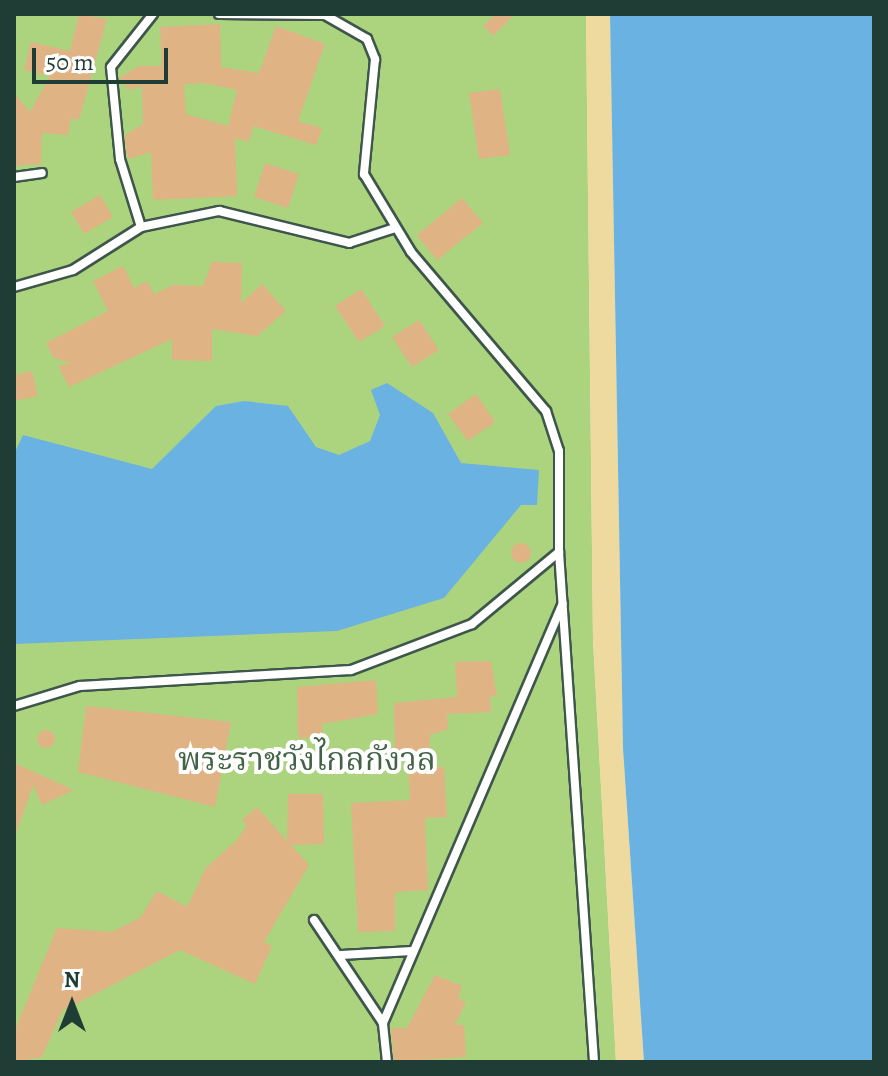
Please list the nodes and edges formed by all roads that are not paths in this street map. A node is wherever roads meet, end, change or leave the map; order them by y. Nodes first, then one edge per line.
1 (153, 14) edge
2 (219, 14) edge
3 (42, 173) dead end
4 (14, 177) edge
5 (141, 227) junction
6 (395, 228) junction
7 (14, 287) edge
8 (559, 552) junction
9 (563, 604) junction
10 (14, 706) edge
11 (314, 920) dead end
12 (412, 951) junction
13 (341, 955) junction
14 (383, 1023) junction
15 (387, 1062) edge
16 (594, 1062) edge

1 - 5 lane
2 - 6 lane
3 - 4 lane
5 - 6 lane
5 - 7 lane
6 - 8 lane
8 - 9 lane
8 - 10 lane
9 - 12 lane
9 - 16 lane
11 - 13 lane
12 - 13 lane
12 - 14 lane
13 - 14 lane
14 - 15 lane

